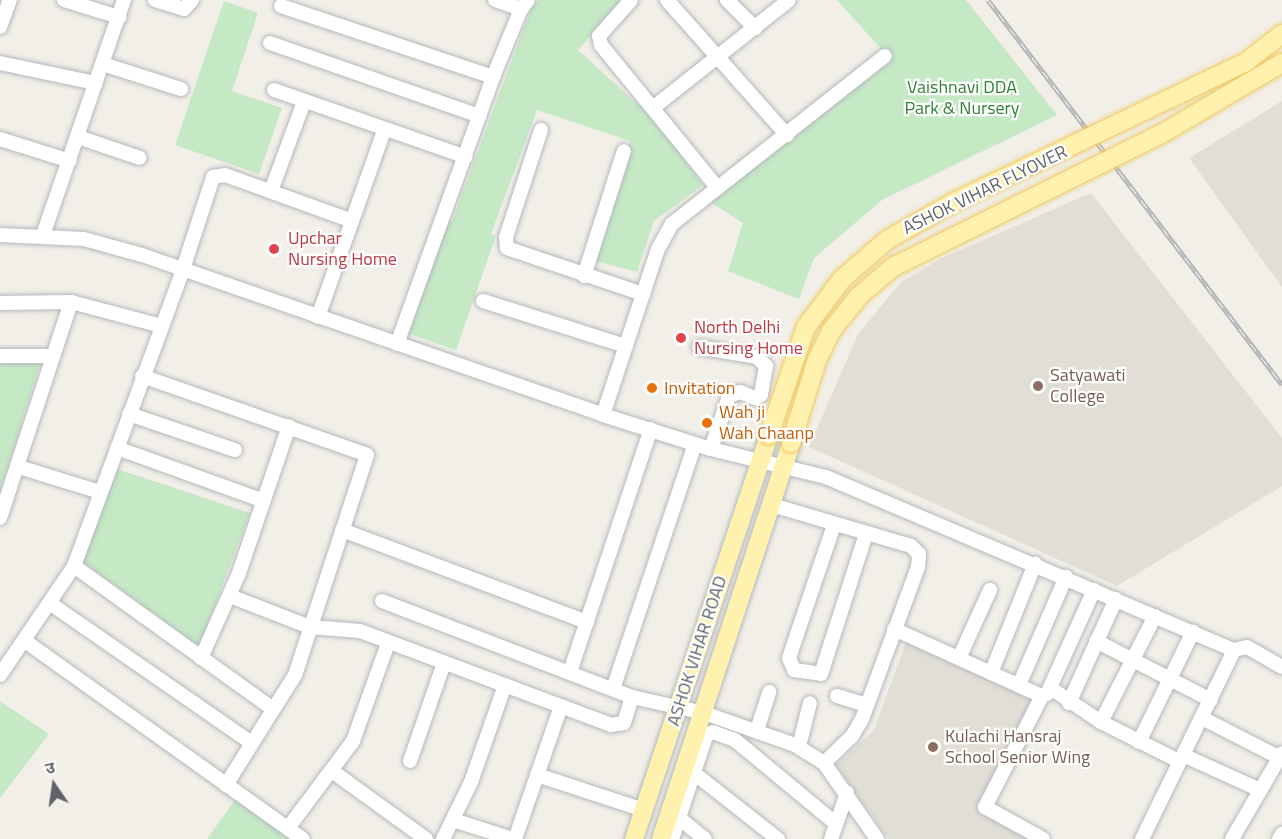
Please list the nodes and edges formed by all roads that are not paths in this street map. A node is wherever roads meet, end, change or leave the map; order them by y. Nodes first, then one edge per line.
1 (10, 0) edge
2 (64, 0) edge
3 (124, 0) edge
4 (155, 0) edge
5 (192, 0) edge
6 (495, 0) edge
7 (632, 0) edge
8 (667, 0) edge
9 (727, 0) edge
10 (787, 1) edge
11 (299, 5) edge
12 (524, 5) edge
13 (281, 6) dead end
14 (119, 17) junction
15 (0, 27) edge
16 (755, 28) junction
17 (1282, 34) edge
18 (270, 43) dead end
19 (885, 56) dead end
20 (721, 57) junction
21 (0, 63) edge
22 (1282, 63) edge
23 (103, 64) junction
24 (493, 77) junction
25 (96, 83) junction
26 (181, 89) dead end
27 (274, 90) dead end
28 (304, 102) junction
29 (654, 107) junction
30 (480, 116) junction
31 (541, 130) dead end
32 (384, 131) junction
33 (787, 135) junction
34 (78, 137) junction
35 (0, 139) edge
36 (624, 151) dead end
37 (466, 157) junction
38 (140, 158) dead end
39 (70, 161) junction
40 (717, 187) junction
41 (271, 190) junction
42 (352, 221) junction
43 (0, 235) edge
44 (43, 235) junction
45 (183, 269) junction
46 (584, 276) junction
47 (643, 294) junction
48 (483, 301) dead end
49 (71, 302) junction
50 (0, 303) edge
51 (318, 316) junction
52 (162, 326) junction
53 (398, 344) junction
54 (626, 346) junction
55 (699, 347) dead end
56 (0, 356) edge
57 (53, 356) junction
58 (142, 376) junction
59 (129, 414) junction
60 (603, 414) junction
61 (289, 426) junction
62 (651, 429) junction
63 (696, 444) junction
64 (117, 448) junction
65 (711, 449) junction
66 (235, 450) dead end
67 (760, 462) junction
68 (19, 467) junction
69 (783, 469) junction
70 (100, 492) junction
71 (264, 501) junction
72 (772, 505) junction
73 (0, 518) edge
74 (834, 525) junction
75 (342, 530) junction
76 (866, 534) junction
77 (1035, 564) junction
78 (74, 566) junction
79 (1066, 577) junction
80 (990, 590) dead end
81 (1094, 590) junction
82 (230, 596) junction
83 (1116, 599) junction
84 (382, 601) dead end
85 (51, 604) junction
86 (1155, 616) junction
87 (587, 622) junction
88 (310, 627) junction
89 (894, 629) junction
90 (1193, 633) junction
91 (25, 641) junction
92 (1096, 641) junction
93 (388, 643) junction
94 (1234, 650) junction
95 (201, 658) junction
96 (959, 658) junction
97 (1134, 661) junction
98 (444, 663) junction
99 (1282, 667) edge
100 (570, 672) junction
101 (991, 673) junction
102 (0, 675) edge
103 (1171, 680) junction
104 (505, 686) junction
105 (1019, 686) junction
106 (613, 689) junction
107 (769, 692) dead end
108 (1047, 693) junction
109 (837, 696) dead end
110 (632, 697) junction
111 (1211, 700) junction
112 (1069, 703) junction
113 (810, 704) dead end
114 (867, 705) junction
115 (561, 706) junction
116 (679, 706) junction
117 (273, 709) junction
118 (704, 713) junction
119 (1202, 717) junction
120 (1101, 722) junction
121 (757, 730) junction
122 (1139, 742) junction
123 (252, 743) junction
124 (799, 746) junction
125 (1281, 756) edge
126 (1181, 758) junction
127 (410, 761) dead end
128 (824, 763) junction
129 (332, 771) junction
130 (694, 773) junction
131 (537, 774) junction
132 (226, 785) junction
133 (1260, 790) junction
134 (847, 793) junction
135 (644, 810) junction
136 (679, 818) junction
137 (453, 820) junction
138 (836, 824) junction
139 (288, 828) junction
140 (1282, 834) edge
141 (303, 839) edge
142 (426, 839) edge
143 (443, 839) edge
144 (514, 839) edge
145 (634, 839) edge
146 (661, 839) edge
147 (672, 839) edge
148 (705, 839) edge
149 (778, 839) edge
150 (831, 839) edge
151 (877, 839) edge
152 (1043, 839) edge
153 (1142, 839) edge
154 (1232, 839) edge
155 (1279, 839) edge

1 - 15 street
2 - 14 street
3 - 14 street
4 - 5 street
6 - 12 street
7 - 29 street
8 - 20 street
9 - 16 street
10 - 16 street
11 - 13 street
11 - 24 street
12 - 24 street
14 - 23 street
16 - 20 street
17 - 67 main road, ASHOK VIHAR FLYOVER, bridge
18 - 30 street
19 - 33 street
20 - 29 street
20 - 33 street
21 - 25 street
22 - 69 main road, ASHOK VIHAR FLYOVER, bridge
23 - 25 street
23 - 26 street
24 - 30 street
25 - 34 street
27 - 28 street
28 - 32 street
28 - 41 street
29 - 40 street
30 - 37 street
31 - 46 street
32 - 37 street
32 - 42 street
33 - 40 street
34 - 38 street
34 - 39 street
35 - 39 street
36 - 46 street
37 - 53 street
39 - 44 street
40 - 47 street
41 - 42 street
41 - 45 street
42 - 51 street
43 - 44 street
44 - 45 street
45 - 51 street
45 - 52 street
46 - 47 street
47 - 54 street
48 - 54 street
49 - 50 street
49 - 52 street
49 - 57 street
51 - 53 street
52 - 58 street
53 - 60 street
54 - 60 street
55 - 65 street
56 - 57 street
57 - 68 street
58 - 59 street
58 - 61 street
59 - 64 street
59 - 66 street
60 - 62 street
61 - 71 street
61 - 75 street
62 - 63 street
62 - 87 street
63 - 65 street
63 - 106 street
64 - 70 street
64 - 71 street
65 - 67 street
67 - 69 street
67 - 116 main road, ASHOK VIHAR ROAD
68 - 70 street
68 - 73 street
69 - 72 main road, ASHOK VIHAR ROAD
69 - 77 street
70 - 78 street
71 - 82 street
72 - 74 street
72 - 118 main road, ASHOK VIHAR ROAD
74 - 76 street
74 - 76 street
75 - 87 street
75 - 88 street
76 - 89 street
77 - 79 street
77 - 101 street
78 - 85 street
78 - 95 street
79 - 81 street
79 - 105 street
80 - 96 street
81 - 83 street
81 - 108 street
82 - 88 street
82 - 95 street
83 - 86 street
83 - 92 street
84 - 100 street
85 - 91 street
85 - 123 street
86 - 90 street
86 - 97 street
87 - 100 street
88 - 93 street
88 - 117 street
89 - 96 street
89 - 114 street
90 - 94 street
90 - 103 street
91 - 102 street
91 - 132 street
92 - 97 street
92 - 112 street
93 - 98 street
93 - 129 street
94 - 99 street
94 - 111 street
95 - 117 street
96 - 101 street
97 - 103 street
97 - 120 street
98 - 104 street
98 - 127 street
100 - 106 street
101 - 105 street
103 - 111 street
103 - 122 street
104 - 115 street
104 - 137 street
105 - 108 street
106 - 110 street
107 - 121 street
108 - 112 street
108 - 152 street
109 - 114 street
110 - 115 street
110 - 116 street
111 - 119 street
112 - 120 street
113 - 124 street
114 - 128 street
115 - 131 street
116 - 118 street
116 - 135 main road, ASHOK VIHAR ROAD
117 - 123 street
118 - 121 street
118 - 146 main road, ASHOK VIHAR ROAD
119 - 125 street
119 - 126 street
120 - 122 street
121 - 124 street
122 - 126 street
123 - 132 street
124 - 128 street
125 - 133 street
126 - 133 street
126 - 153 street
128 - 134 street
129 - 139 street
129 - 142 street
130 - 136 street
130 - 138 street
130 - 149 street
131 - 135 street
131 - 144 street
132 - 139 street
133 - 154 street
134 - 138 street
134 - 151 street
135 - 145 main road, ASHOK VIHAR ROAD
136 - 147 street
136 - 148 street
137 - 143 street
137 - 144 street
138 - 150 street
139 - 141 street
140 - 155 street

